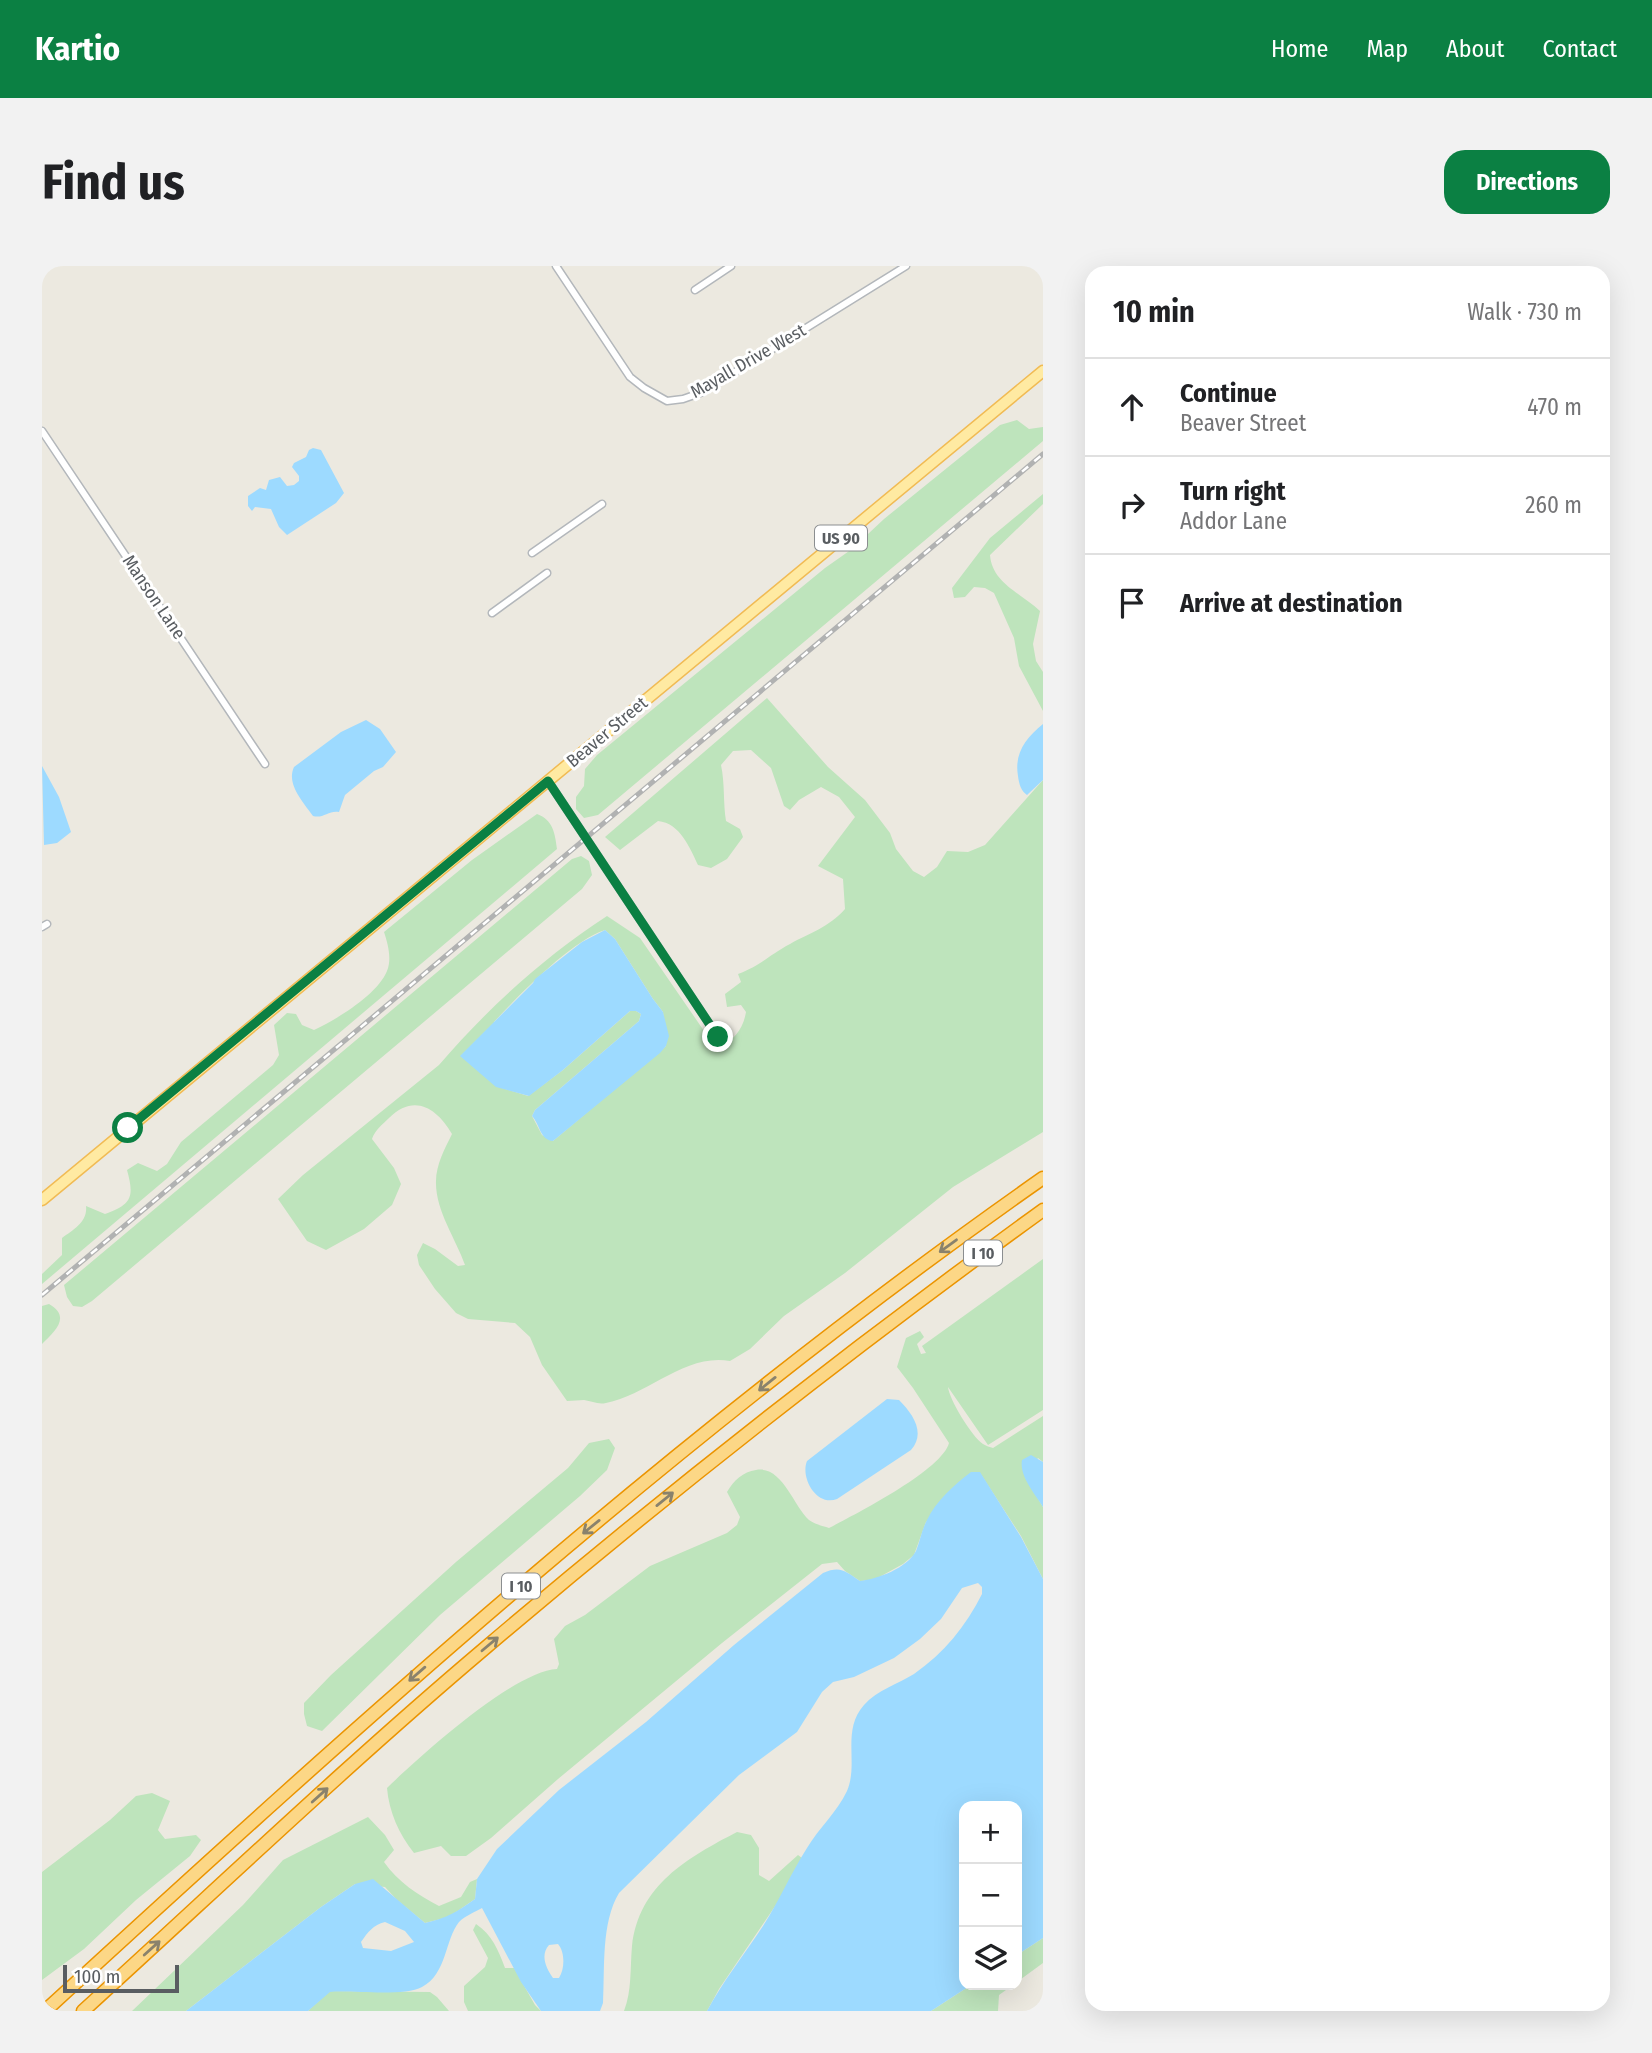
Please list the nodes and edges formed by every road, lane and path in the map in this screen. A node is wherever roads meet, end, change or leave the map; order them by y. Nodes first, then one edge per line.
1 (556, 266) edge
2 (732, 266) edge
3 (906, 266) edge
4 (695, 290) dead end
5 (1043, 371) edge
6 (42, 430) edge
7 (603, 504) dead end
8 (532, 553) dead end
9 (547, 573) dead end
10 (492, 613) dead end
11 (265, 764) dead end
12 (548, 781) junction
13 (718, 1037) dead end
14 (1043, 1178) edge
15 (42, 1200) edge
16 (1043, 1210) edge
17 (45, 2011) edge
18 (83, 2011) edge

1 - 3 street, Mayall Drive West
2 - 4 street
5 - 12 main road, Beaver Street / US 90
6 - 11 street, Manson Lane
7 - 8 street
9 - 10 street
12 - 13 street
12 - 15 main road, Beaver Street / US 90
14 -> 17 highway, I 10
18 -> 16 highway, I 10

